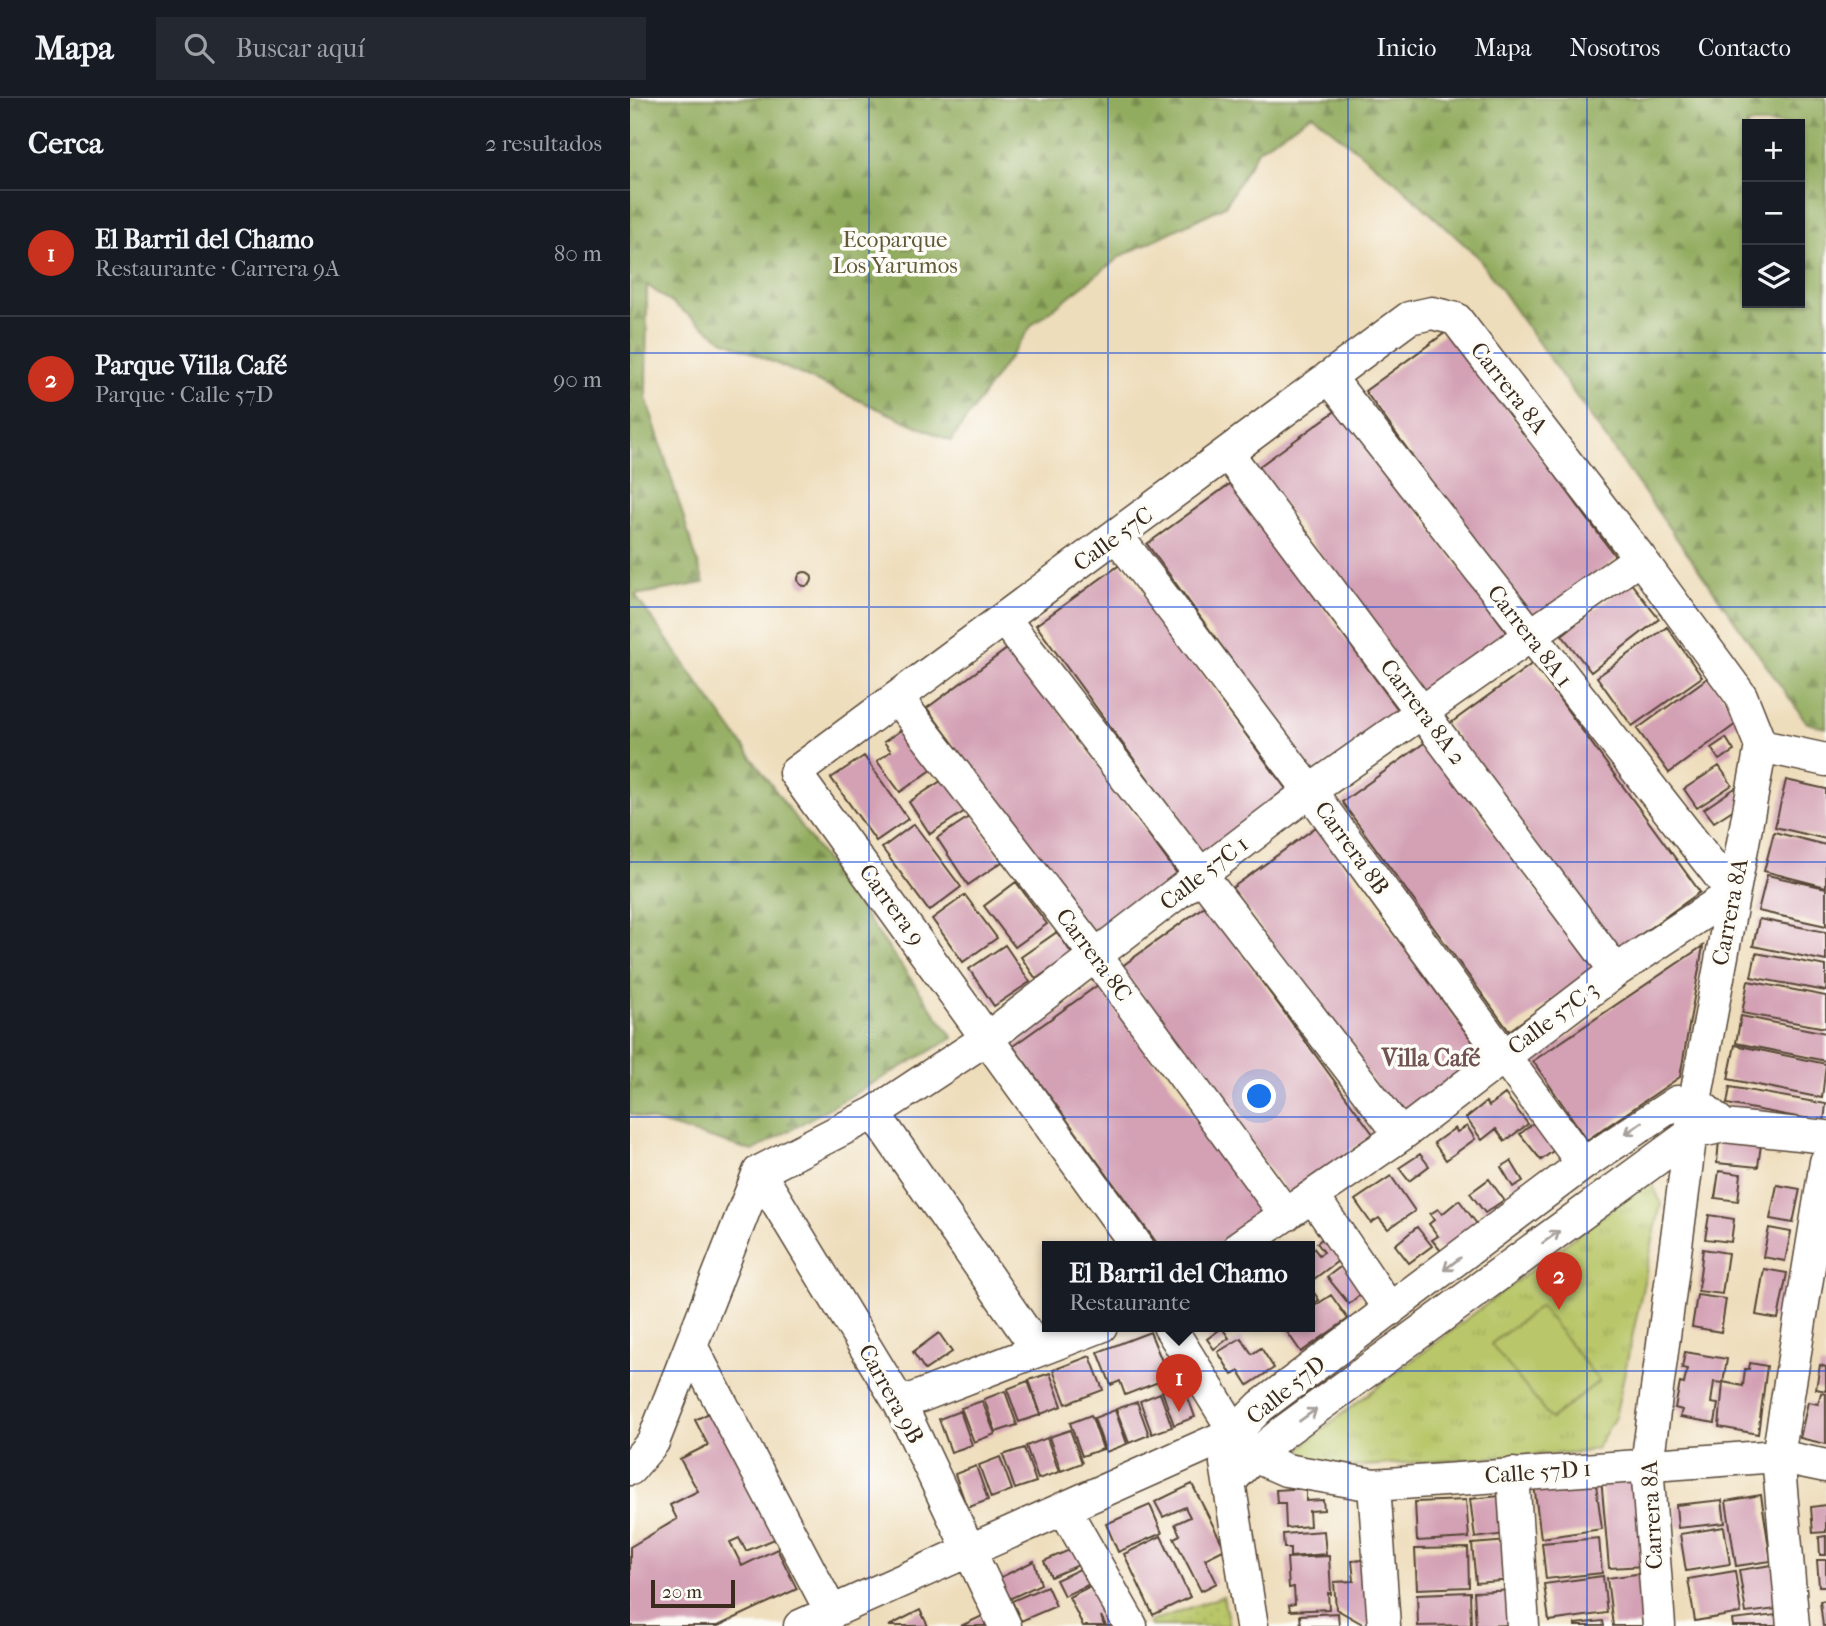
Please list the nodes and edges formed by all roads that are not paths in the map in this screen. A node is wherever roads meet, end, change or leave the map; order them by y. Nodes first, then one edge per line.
1 (1432, 313) joint
2 (1329, 377) junction
3 (1228, 454) junction
4 (1117, 536) junction
5 (1640, 558) junction
6 (1004, 619) junction
7 (1530, 637) junction
8 (897, 698) junction
9 (1423, 711) junction
10 (1761, 746) junction
11 (1826, 760) edge
12 (795, 773) joint
13 (1310, 791) junction
14 (1201, 875) junction
15 (1733, 893) junction
16 (1096, 956) junction
17 (1616, 971) junction
18 (989, 1037) junction
19 (1503, 1055) junction
20 (1695, 1101) junction
21 (874, 1113) junction
22 (1724, 1126) junction
23 (1692, 1133) junction
24 (1401, 1135) junction
25 (1826, 1138) edge
26 (1826, 1162) edge
27 (1583, 1164) junction
28 (759, 1172) junction
29 (1314, 1198) junction
30 (1286, 1215) junction
31 (1133, 1241) edge
32 (1247, 1241) edge
33 (1390, 1310) junction
34 (1085, 1332) edge
35 (1173, 1332) edge
36 (691, 1346) junction
37 (1038, 1350) junction
38 (900, 1404) junction
39 (1244, 1444) junction
40 (1779, 1456) junction
41 (1647, 1465) junction
42 (1826, 1466) edge
43 (630, 1469) edge
44 (1513, 1474) junction
45 (1374, 1485) junction
46 (1064, 1508) junction
47 (970, 1553) junction
48 (832, 1613) junction
49 (800, 1626) edge
50 (1005, 1626) edge
51 (1131, 1626) edge
52 (1252, 1626) edge
53 (1384, 1626) edge
54 (1523, 1626) edge
55 (1659, 1626) edge
56 (1793, 1626) edge

1 - 2 street, Calle 57C
1 - 5 street, Carrera 8A
2 - 3 street, Calle 57C
2 - 7 street, Carrera 8A 1
3 - 4 street, Calle 57C
3 - 9 street, Carrera 8A 2
4 - 6 street, Calle 57C
4 - 13 street, Carrera 8B
5 - 7 street, Calle 57C 1
5 - 10 street, Carrera 8A
6 - 8 street, Calle 57C
6 - 14 street
7 - 9 street, Calle 57C 1
7 - 15 street, Carrera 8A 1
8 - 12 street, Calle 57C
8 - 16 street, Carrera 8C
9 - 13 street, Calle 57C 1
9 - 17 street, Carrera 8A 2
10 - 11 street
10 - 15 street, Carrera 8A
12 - 18 street, Carrera 9
13 - 14 street, Calle 57C 1
13 - 19 street, Carrera 8B
14 - 16 street, Calle 57C 1
14 - 24 street
15 - 17 street, Calle 57C 3
15 - 20 street, Carrera 8A
16 - 18 street, Calle 57C 1
16 - 30 street, Carrera 8C
17 - 19 street, Calle 57C 3
18 - 21 street, Calle 57C 1
18 - 31 street, Carrera 9
19 - 24 street, Calle 57C 3
19 - 27 street, Carrera 8B
20 - 22 street
20 - 23 street, Carrera 8A
20 -> 27 street, Calle 57D
21 - 28 street, Calle 57C 1
21 - 37 street
22 - 23 street, Calle 57D
22 - 25 street, Calle 57D
39 -> 23 street, Calle 57D
23 - 41 street, Carrera 8A
24 - 29 street, Calle 57C 3
26 - 40 street
27 -> 33 street, Calle 57D
28 - 36 street
28 - 38 street, Carrera 9B
29 - 30 street, Calle 57C 3
29 - 33 street
30 - 32 street, Calle 57C 3
33 - 39 street, Calle 57D
34 - 37 street
35 - 39 street
36 - 43 street
36 - 48 street
37 - 38 street
38 - 47 street, Carrera 9B
39 - 45 street, Calle 57D 1
39 - 46 street, Calle 57D
39 - 52 street
40 - 41 street, Calle 57D 1
40 - 42 street, Calle 57D 1
40 - 56 street
41 - 44 street, Calle 57D 1
41 - 55 street, Carrera 8A
44 - 45 street, Calle 57D 1
44 - 54 street
45 - 53 street
46 - 47 street, Calle 57D
46 - 51 street
47 - 48 street, Calle 57D
47 - 50 street, Carrera 9B
48 - 49 street, Calle 57D

